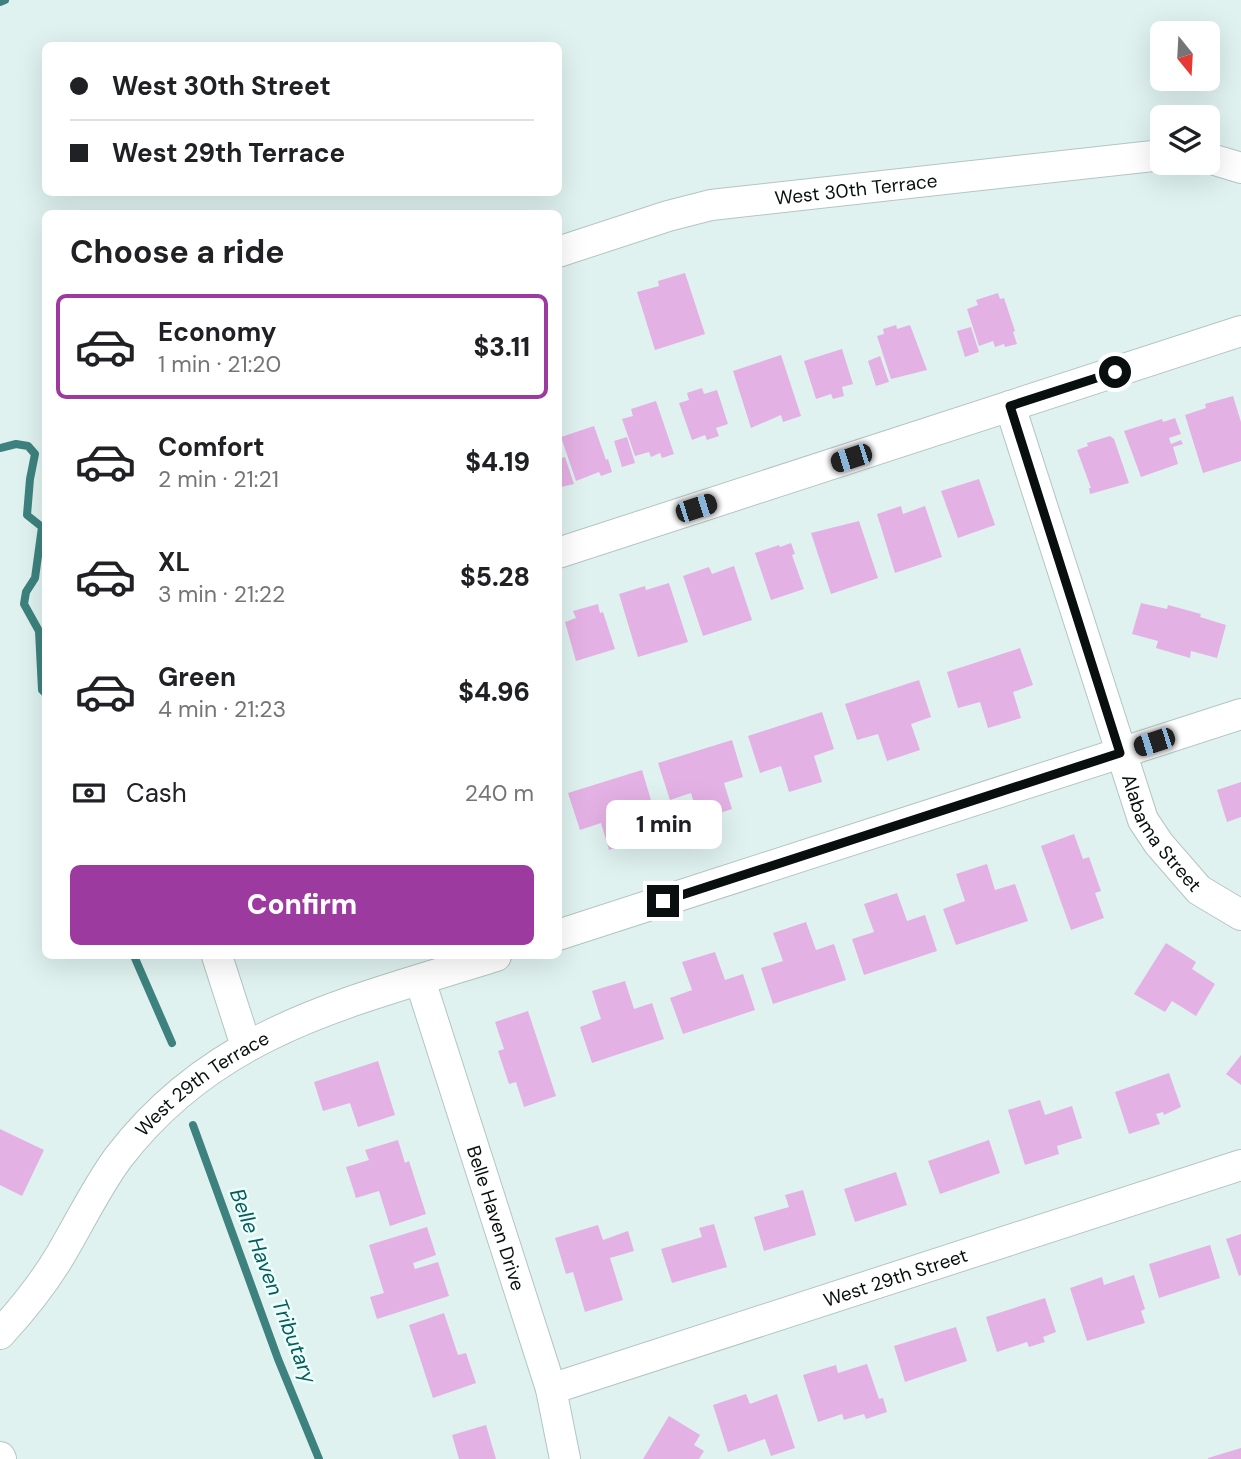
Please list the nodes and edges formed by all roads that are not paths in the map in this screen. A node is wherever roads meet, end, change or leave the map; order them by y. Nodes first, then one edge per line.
1 (1150, 156) edge
2 (1220, 162) edge
3 (1241, 168) edge
4 (562, 251) edge
5 (1241, 331) edge
6 (1010, 406) junction
7 (562, 552) edge
8 (1241, 714) edge
9 (1120, 753) junction
10 (1241, 915) edge
11 (562, 934) edge
12 (218, 959) edge
13 (486, 959) edge
14 (420, 980) junction
15 (246, 1046) junction
16 (1241, 1166) edge
17 (0, 1334) edge
18 (551, 1389) junction
19 (565, 1459) edge

1 - 4 street, West 30th Terrace
2 - 3 street
5 - 6 street
6 - 7 street
6 - 9 street, Alabama Street
8 - 9 street
9 - 10 street, Alabama Street
9 - 11 street
12 - 15 street
13 - 14 street, West 29th Terrace
14 - 15 street, West 29th Terrace
14 - 18 street, Belle Haven Drive
15 - 17 street, West 29th Terrace
16 - 18 street, West 29th Street
18 - 19 street, Belle Haven Drive

